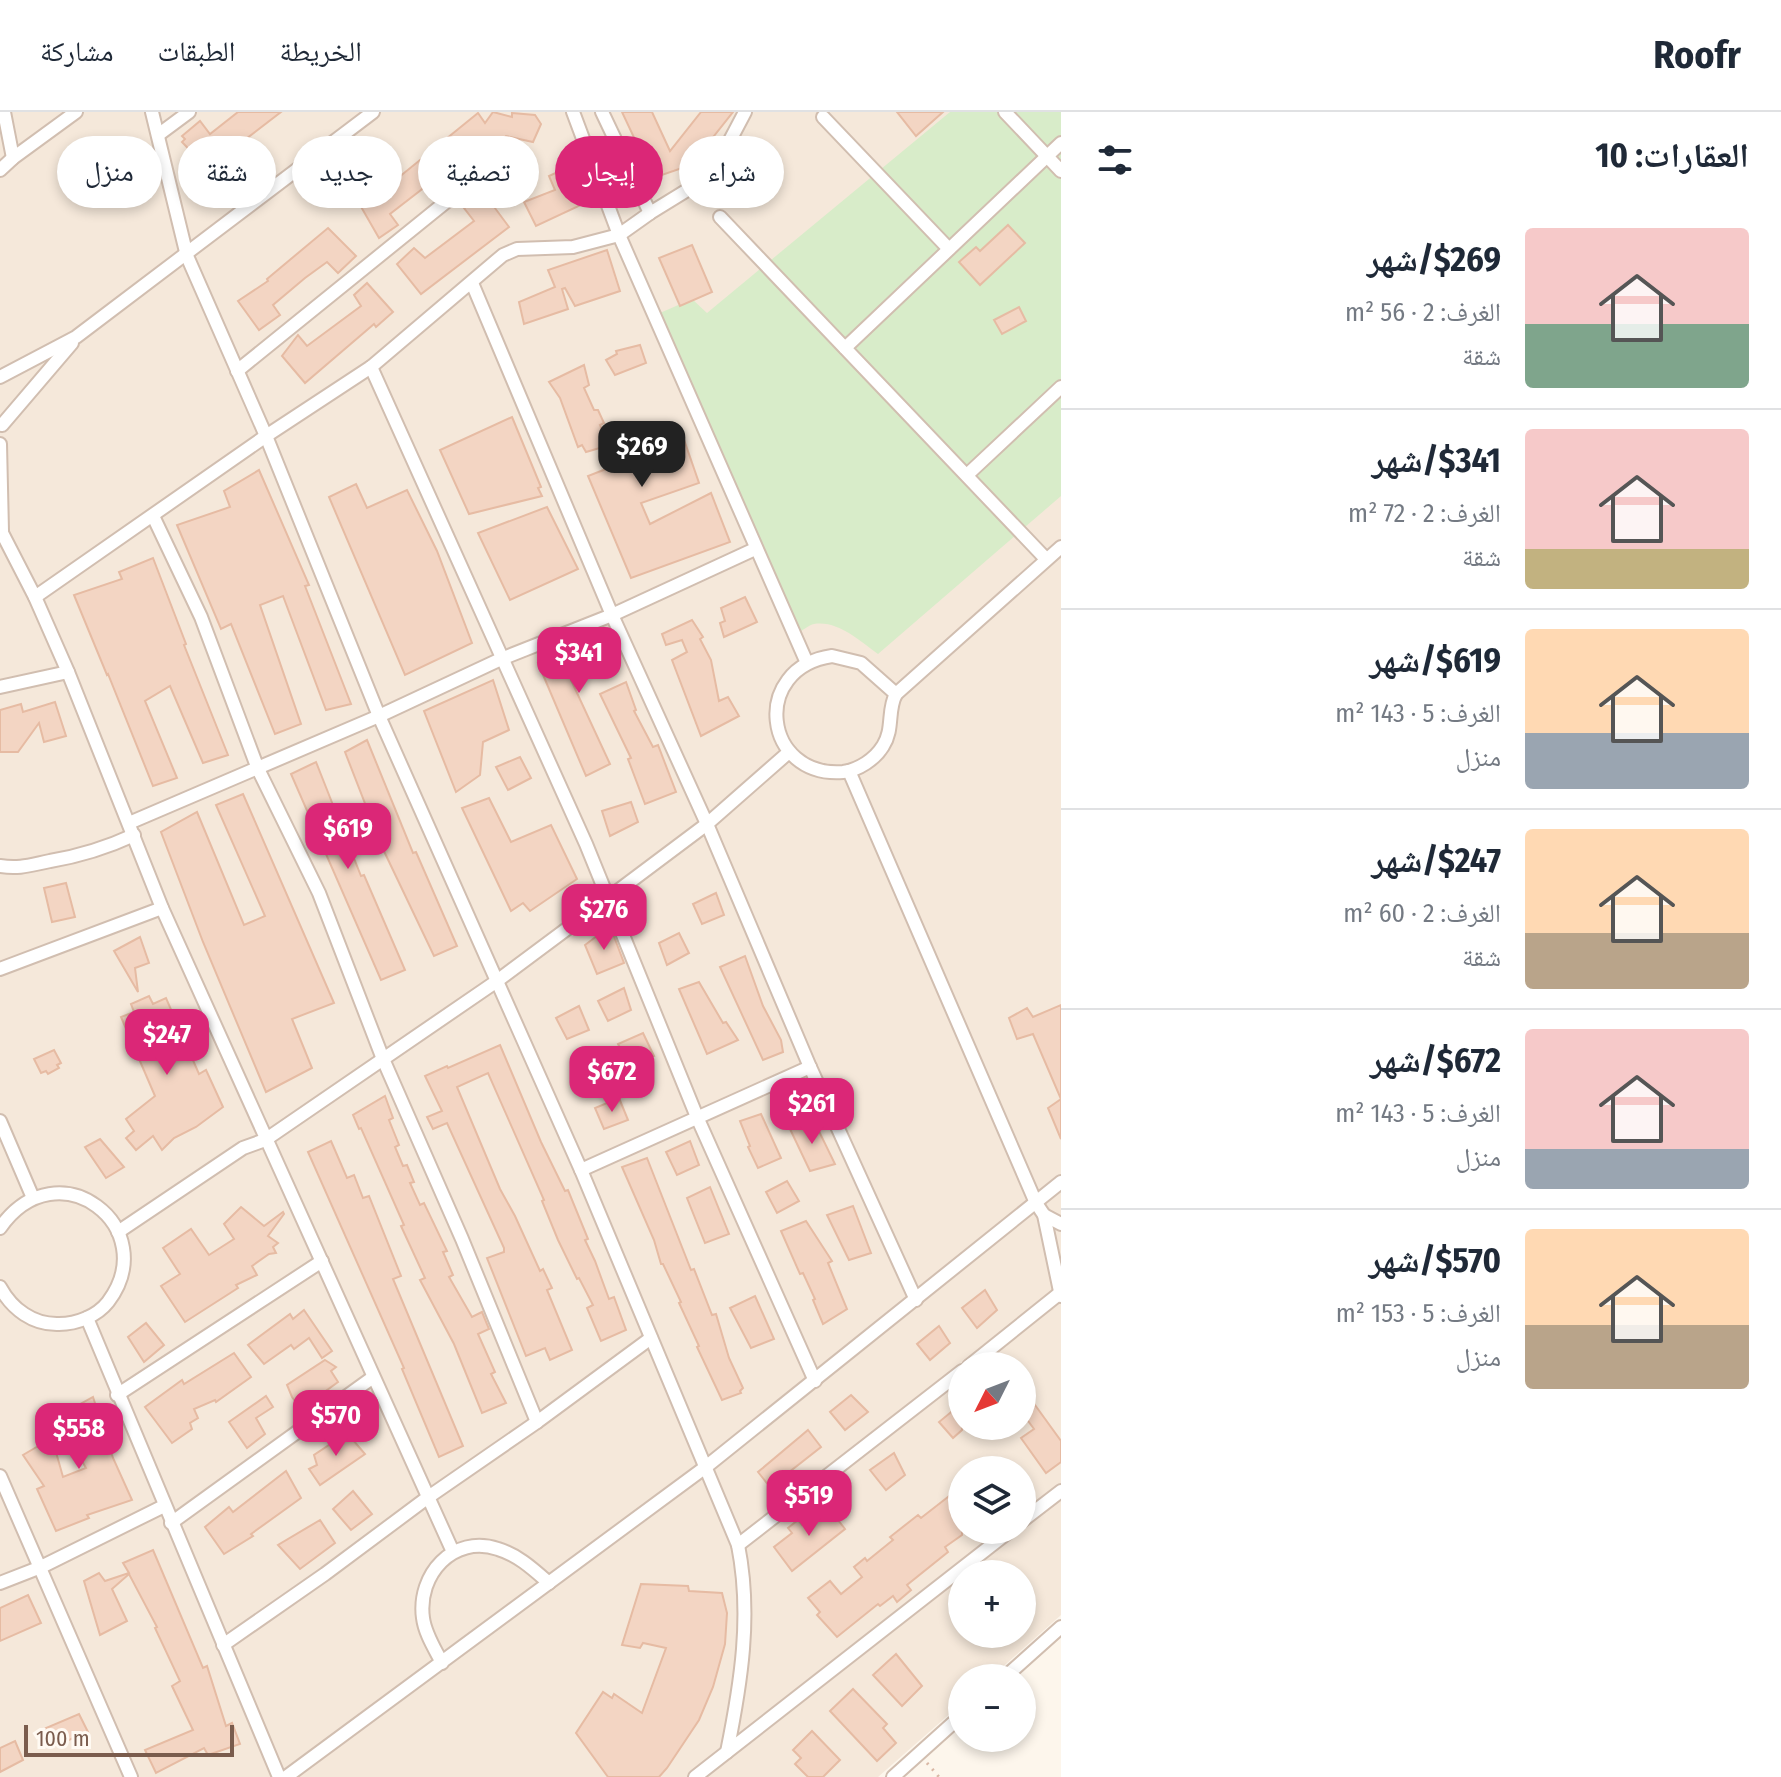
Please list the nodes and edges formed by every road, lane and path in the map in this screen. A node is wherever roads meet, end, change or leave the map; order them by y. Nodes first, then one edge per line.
1 (4, 112) edge
2 (76, 112) edge
3 (152, 112) edge
4 (189, 112) edge
5 (373, 112) edge
6 (573, 112) edge
7 (602, 112) edge
8 (745, 112) edge
9 (1005, 112) edge
10 (823, 117) dead end
11 (158, 135) junction
12 (1061, 143) edge
13 (1047, 156) junction
14 (13, 158) junction
15 (0, 170) edge
16 (1061, 171) edge
17 (438, 208) edge
18 (650, 213) junction
19 (720, 217) dead end
20 (619, 235) junction
21 (949, 249) junction
22 (187, 256) junction
23 (472, 283) junction
24 (76, 337) junction
25 (845, 348) junction
26 (371, 367) junction
27 (237, 371) junction
28 (0, 377) edge
29 (1061, 387) edge
30 (1, 420) edge
31 (266, 436) junction
32 (0, 444) edge
33 (967, 475) junction
34 (153, 516) junction
35 (1, 530) edge
36 (1061, 547) edge
37 (755, 549) junction
38 (1046, 559) junction
39 (35, 597) junction
40 (612, 615) junction
41 (501, 659) junction
42 (807, 663) junction
43 (68, 672) junction
44 (0, 687) edge
45 (896, 694) junction
46 (379, 716) junction
47 (789, 752) junction
48 (258, 769) junction
49 (849, 771) junction
50 (707, 824) junction
51 (132, 829) junction
52 (0, 866) edge
53 (607, 899) junction
54 (162, 908) junction
55 (0, 969) edge
56 (497, 981) junction
57 (383, 1059) junction
58 (810, 1067) junction
59 (697, 1117) junction
60 (0, 1121) edge
61 (265, 1140) junction
62 (581, 1170) junction
63 (1061, 1182) edge
64 (33, 1198) junction
65 (1036, 1203) junction
66 (1044, 1215) junction
67 (1061, 1224) edge
68 (0, 1228) edge
69 (118, 1232) junction
70 (322, 1261) junction
71 (1061, 1295) edge
72 (2, 1297) edge
73 (916, 1300) junction
74 (87, 1318) junction
75 (651, 1338) junction
76 (987, 1352) edge
77 (372, 1378) junction
78 (815, 1381) junction
79 (948, 1382) edge
80 (117, 1395) junction
81 (537, 1422) junction
82 (707, 1466) junction
83 (0, 1476) edge
84 (1061, 1491) edge
85 (427, 1498) junction
86 (164, 1506) junction
87 (1036, 1510) edge
88 (171, 1523) junction
89 (993, 1544) edge
90 (738, 1545) junction
91 (453, 1552) junction
92 (41, 1567) junction
93 (0, 1583) edge
94 (549, 1583) junction
95 (1061, 1627) edge
96 (223, 1645) junction
97 (442, 1663) junction
98 (1020, 1664) edge
99 (948, 1728) edge
100 (727, 1752) junction
101 (919, 1754) junction
102 (131, 1777) edge
103 (279, 1777) edge
104 (286, 1777) edge
105 (695, 1777) edge
106 (893, 1777) edge
107 (939, 1777) edge

1 - 14 street
2 - 14 street
3 - 11 street
4 - 11 street
5 - 22 street
6 - 20 street
7 - 18 street
8 - 18 street
9 - 13 street
10 - 21 street
11 - 22 street
12 - 13 street
13 - 16 street
13 - 21 street
14 - 15 street
17 - 27 street
18 - 20 street
19 - 25 street
20 - 23 street
20 - 37 street
21 - 25 street
22 - 24 street
22 - 27 street
23 - 26 street
23 - 40 street
24 - 28 street
24 - 30 street
25 - 33 street
26 - 31 street
26 - 41 street
27 - 31 street
29 - 33 street
30 - 32 street
31 - 34 street
31 - 46 street
32 - 35 street
33 - 38 street
34 - 39 street
34 - 48 street
35 - 39 street
36 - 38 street
37 - 40 street
37 - 42 street
38 - 45 street
39 - 43 street
40 - 41 street
40 - 50 street
41 - 46 street
41 - 53 street
42 - 45 street
42 - 47 street
43 - 44 street
43 - 51 street
45 - 49 street
46 - 48 street
46 - 56 street
47 - 49 street
47 - 50 street
48 - 51 street
48 - 57 street
49 - 65 street
50 - 53 street
50 - 58 street
51 - 52 street
51 - 54 street
53 - 56 street
53 - 59 street
54 - 55 street
54 - 61 street
56 - 57 street
56 - 62 street
57 - 61 street
57 - 81 street
58 - 59 street
58 - 73 street
59 - 62 street
59 - 78 street
60 - 64 street
61 - 69 street
61 - 70 street
62 - 75 street
63 - 65 street
64 - 68 street
64 - 69 street
65 - 66 street
65 - 73 street
66 - 67 street
66 - 71 street
69 - 74 street
70 - 77 street
70 - 80 street
71 - 76 street
72 - 74 street
73 - 78 street
74 - 80 street
75 - 81 street
75 - 82 street
77 - 85 street
77 - 88 street
78 - 82 street
79 - 90 street
80 - 86 street
81 - 85 street
82 - 90 street
82 - 94 street
83 - 92 street
84 - 87 street
85 - 91 street
85 - 96 street
86 - 88 street
86 - 92 street
88 - 96 street
89 - 100 street
90 - 100 street
91 - 94 street
91 - 97 street
92 - 93 street
92 - 102 street
94 - 97 street
95 - 98 street
96 - 103 street
97 - 104 street
99 - 101 street
100 - 105 street
101 - 106 street
101 - 107 path

